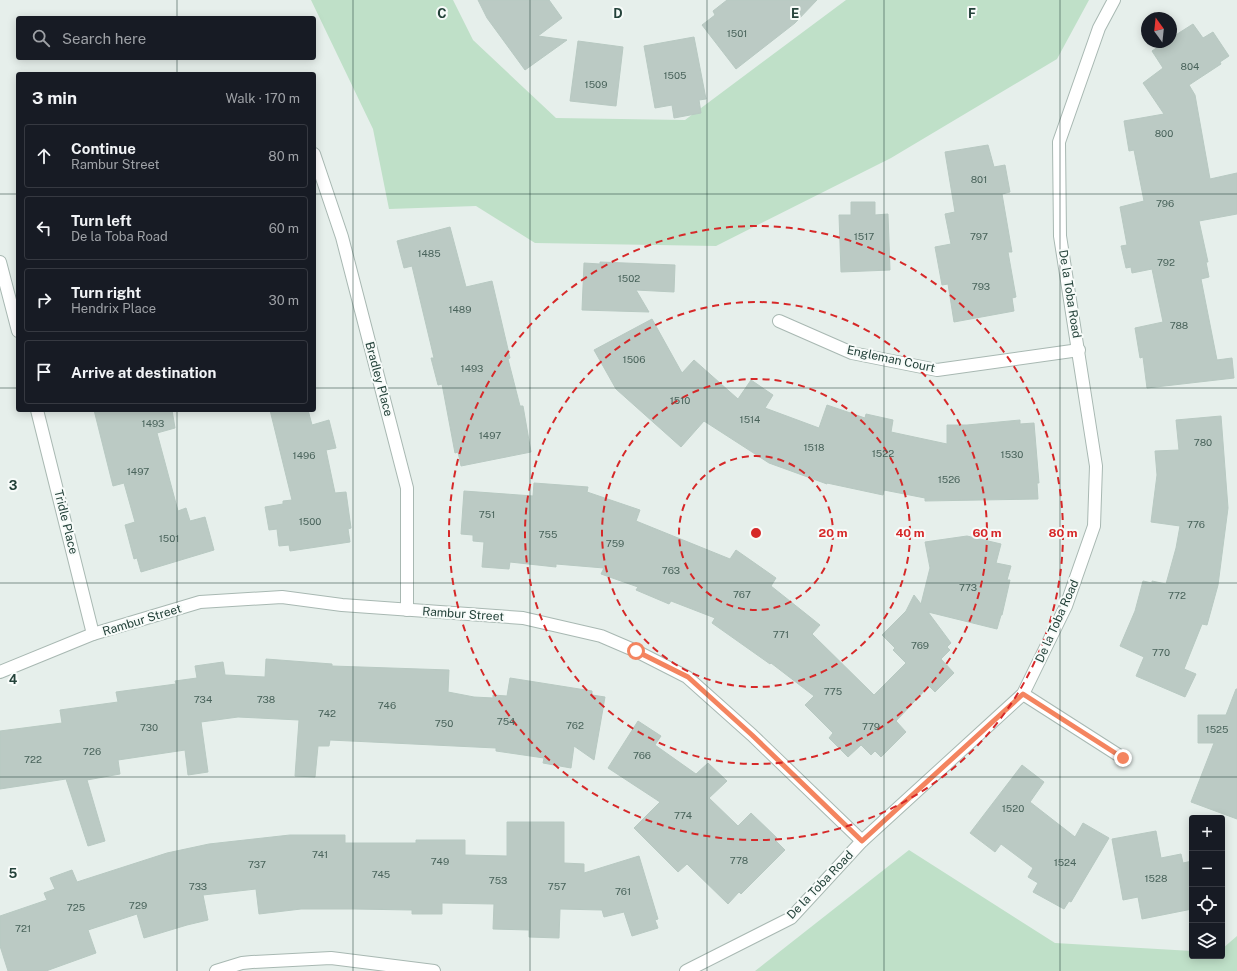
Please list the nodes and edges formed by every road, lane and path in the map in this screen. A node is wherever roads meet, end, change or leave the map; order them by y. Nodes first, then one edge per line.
1 (1114, 0) edge
2 (316, 160) edge
3 (0, 262) edge
4 (779, 321) dead end
5 (16, 323) edge
6 (1079, 350) junction
7 (38, 412) edge
8 (407, 610) junction
9 (93, 634) junction
10 (0, 672) edge
11 (1023, 694) junction
12 (1123, 758) dead end
13 (862, 841) junction
14 (216, 971) edge
15 (434, 971) edge
16 (686, 971) edge

1 - 6 street, De la Toba Road
2 - 8 street, Bradley Place
3 - 5 street
4 - 6 street, Engleman Court
6 - 11 street, De la Toba Road
7 - 9 street, Tridle Place
8 - 9 street, Rambur Street
8 - 13 street, Rambur Street
9 - 10 street, Rambur Street
11 - 12 street
11 - 13 street, De la Toba Road
13 - 16 street, De la Toba Road
14 - 15 street

